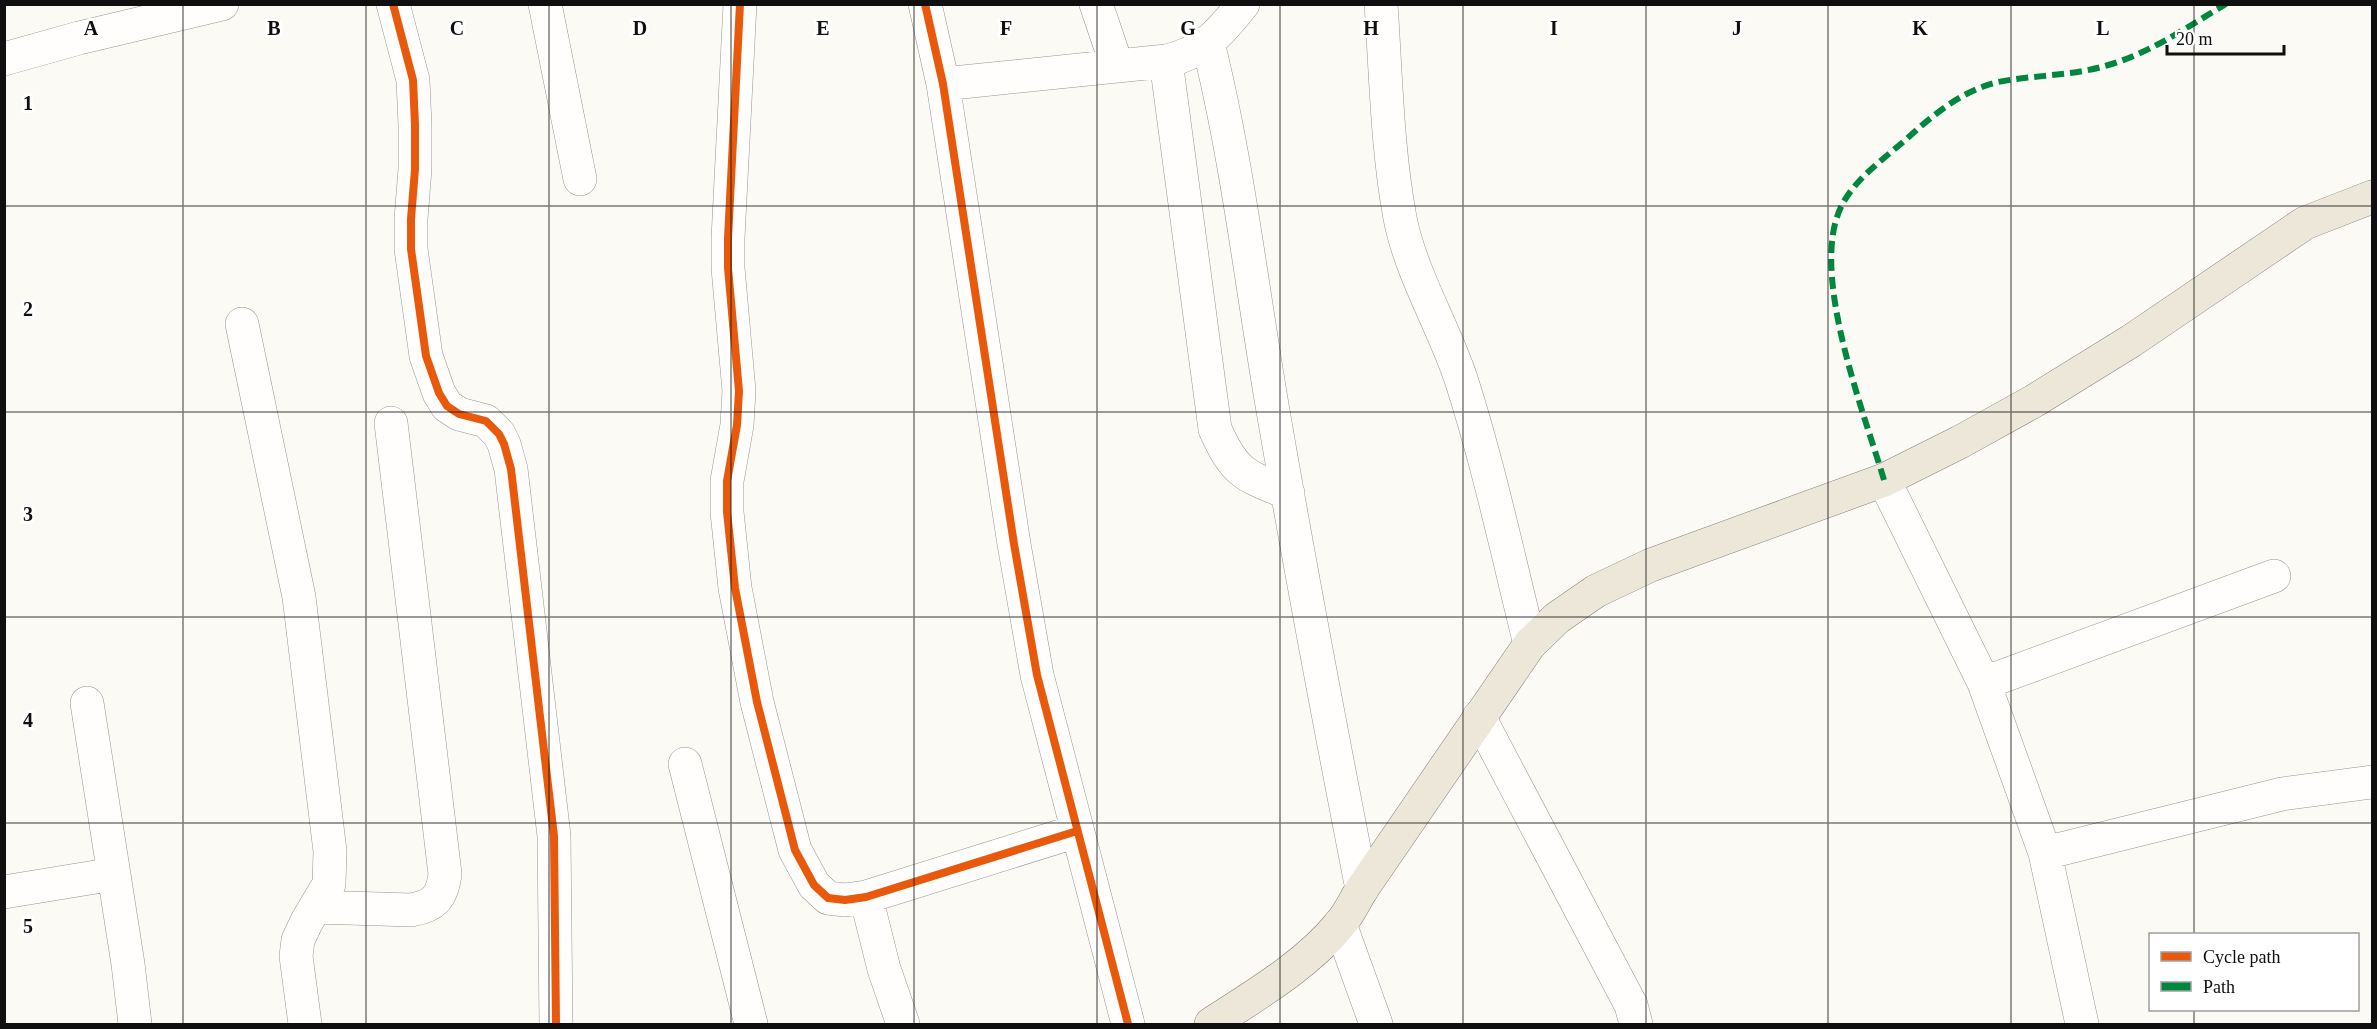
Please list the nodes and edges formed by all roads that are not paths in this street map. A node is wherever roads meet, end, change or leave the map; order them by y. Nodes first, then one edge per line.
1 (222, 4) edge
2 (393, 4) edge
3 (545, 4) edge
4 (740, 4) edge
5 (925, 4) edge
6 (1096, 4) edge
7 (1243, 4) edge
8 (1381, 4) edge
9 (1208, 43) junction
10 (4, 60) edge
11 (1166, 61) junction
12 (1117, 66) junction
13 (943, 84) junction
14 (580, 179) dead end
15 (2373, 197) edge
16 (242, 324) dead end
17 (392, 423) dead end
18 (1884, 480) junction
19 (1288, 493) junction
20 (2274, 576) dead end
21 (1530, 644) junction
22 (1984, 683) junction
23 (87, 703) dead end
24 (1479, 717) junction
25 (685, 764) dead end
26 (2373, 782) edge
27 (1077, 831) junction
28 (2045, 853) junction
29 (114, 874) junction
30 (1362, 888) junction
31 (4, 892) edge
32 (866, 897) junction
33 (316, 907) junction
34 (1340, 924) junction
35 (135, 1024) edge
36 (305, 1024) edge
37 (556, 1024) edge
38 (751, 1024) edge
39 (903, 1024) edge
40 (1128, 1024) edge
41 (1210, 1024) edge
42 (1376, 1024) edge
43 (1636, 1024) edge
44 (2082, 1024) edge

1 - 10 street
2 - 37 street
3 - 14 street
4 - 32 street
5 - 13 street
6 - 12 street
7 - 9 street
8 - 21 street
9 - 11 street
9 - 19 street
11 - 12 street
11 - 19 street
12 - 13 street
13 - 27 street
15 - 18 main road
16 - 33 street
17 - 33 street
18 - 21 main road
18 - 22 street
19 - 30 street
20 - 22 street
21 - 24 main road
22 - 28 street
23 - 29 street
24 - 30 main road
24 - 43 street
25 - 38 street
26 - 28 street
27 - 32 street
27 - 40 street
28 - 44 street
29 - 31 street
29 - 35 street
30 - 34 main road
32 - 39 street
33 - 36 street
34 - 41 main road
34 - 42 street

